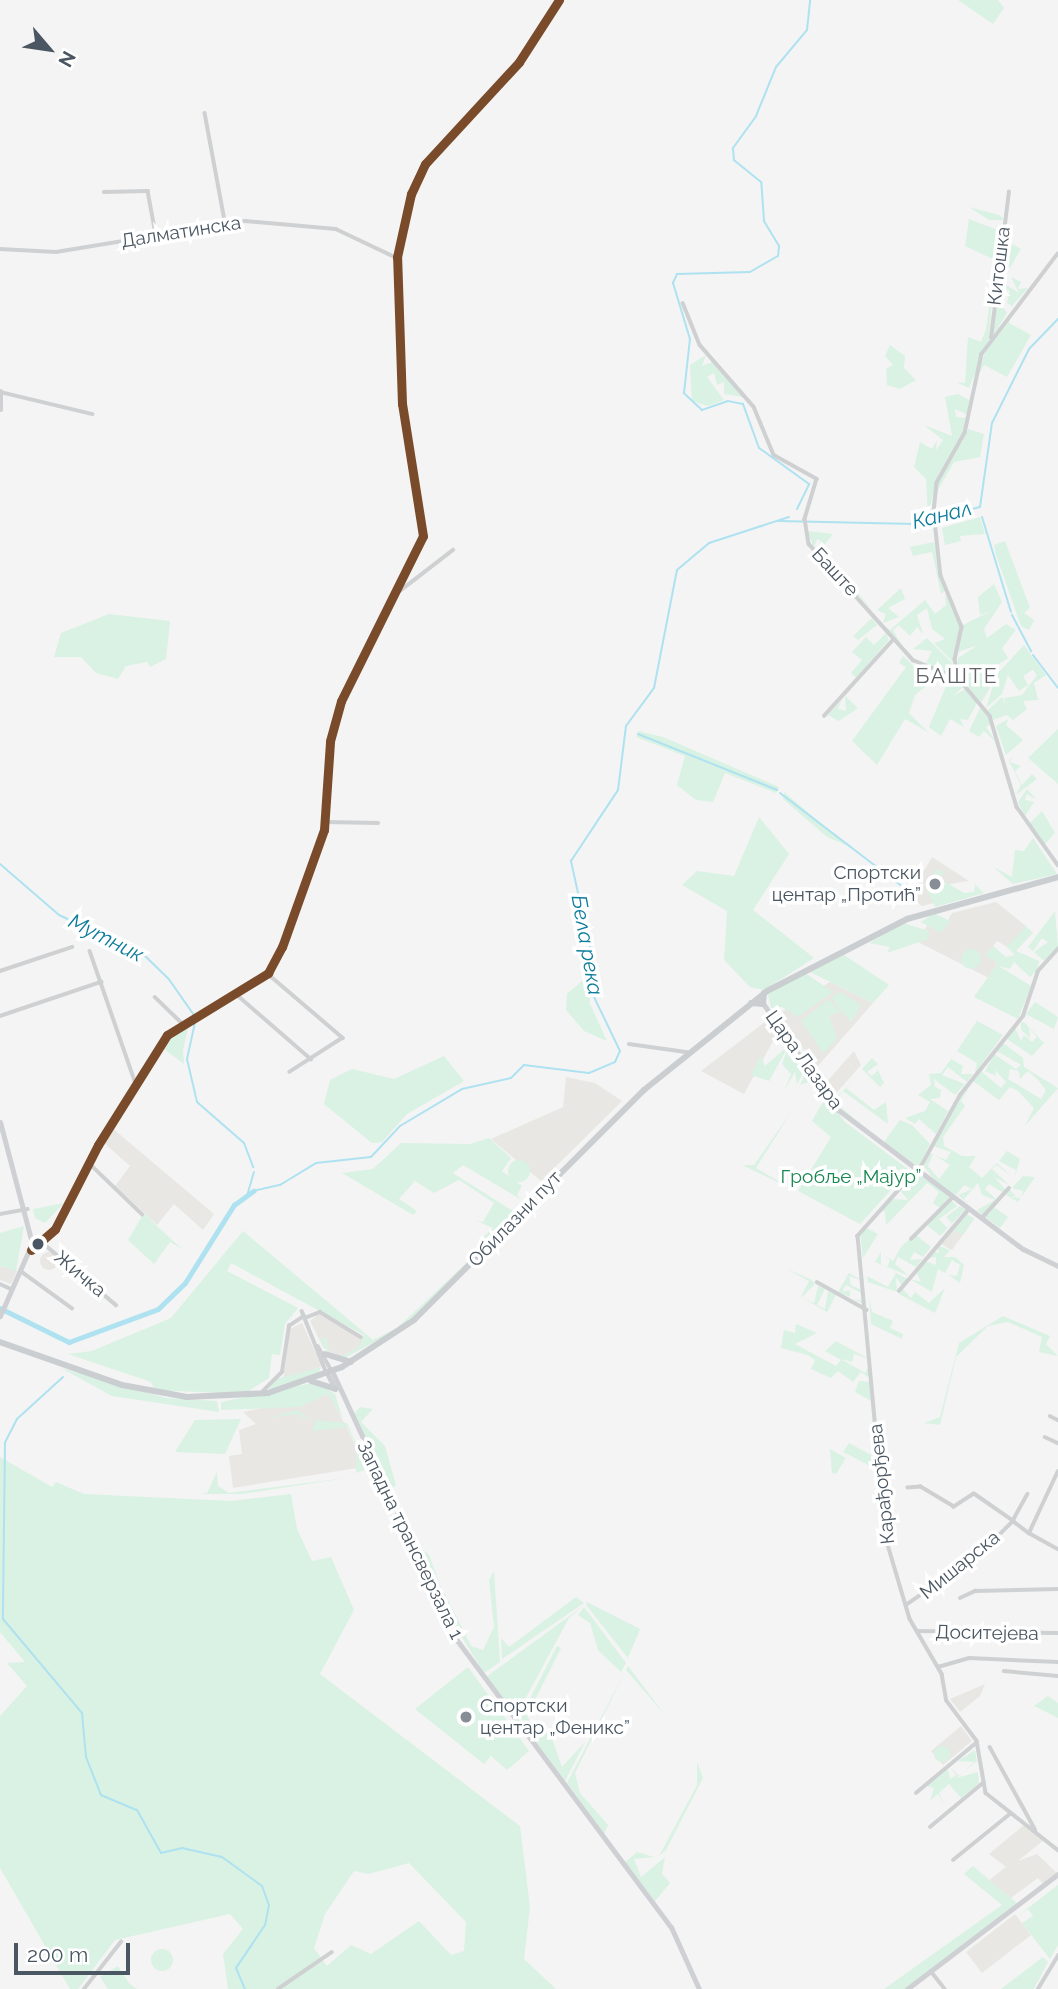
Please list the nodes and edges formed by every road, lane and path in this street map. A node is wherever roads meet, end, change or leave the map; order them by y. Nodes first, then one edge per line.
1 (559, 0) edge
2 (205, 113) dead end
3 (104, 192) dead end
4 (1009, 192) dead end
5 (225, 222) junction
6 (156, 234) junction
7 (0, 249) edge
8 (1058, 254) edge
9 (397, 258) junction
10 (683, 303) dead end
11 (991, 340) junction
12 (0, 392) edge
13 (0, 409) edge
14 (92, 414) dead end
15 (453, 550) dead end
16 (399, 591) junction
17 (893, 640) junction
18 (959, 679) junction
19 (824, 716) dead end
20 (325, 822) junction
21 (378, 823) dead end
22 (1058, 865) edge
23 (1058, 877) edge
24 (72, 947) dead end
25 (1058, 949) edge
26 (90, 951) dead end
27 (0, 971) edge
28 (267, 973) junction
29 (101, 982) junction
30 (235, 993) junction
31 (761, 995) junction
32 (155, 997) dead end
33 (750, 1003) junction
34 (763, 1004) junction
35 (0, 1016) edge
36 (181, 1023) junction
37 (629, 1044) dead end
38 (687, 1052) junction
39 (311, 1059) junction
40 (290, 1072) dead end
41 (136, 1086) junction
42 (0, 1122) edge
43 (89, 1163) junction
44 (918, 1170) junction
45 (1009, 1188) dead end
46 (953, 1197) junction
47 (28, 1209) junction
48 (969, 1209) junction
49 (0, 1214) edge
50 (142, 1214) dead end
51 (982, 1218) junction
52 (911, 1239) dead end
53 (43, 1243) junction
54 (31, 1250) junction
55 (1058, 1266) edge
56 (22, 1272) junction
57 (817, 1282) dead end
58 (0, 1284) edge
59 (13, 1290) junction
60 (899, 1291) dead end
61 (116, 1305) dead end
62 (72, 1308) dead end
63 (868, 1310) junction
64 (304, 1315) junction
65 (0, 1316) edge
66 (361, 1337) dead end
67 (0, 1344) edge
68 (318, 1346) junction
69 (325, 1354) junction
70 (352, 1362) junction
71 (329, 1372) junction
72 (302, 1382) junction
73 (335, 1389) junction
74 (260, 1394) junction
75 (341, 1397) junction
76 (1050, 1416) dead end
77 (1058, 1420) edge
78 (1045, 1437) dead end
79 (1058, 1443) edge
80 (1058, 1471) edge
81 (908, 1488) dead end
82 (1028, 1494) dead end
83 (1013, 1521) junction
84 (1029, 1533) junction
85 (1058, 1549) edge
86 (1058, 1588) edge
87 (961, 1598) dead end
88 (906, 1605) junction
89 (916, 1632) junction
90 (1058, 1633) edge
91 (1058, 1662) edge
92 (938, 1667) junction
93 (1004, 1671) dead end
94 (1058, 1676) edge
95 (977, 1742) junction
96 (990, 1747) dead end
97 (983, 1783) junction
98 (916, 1793) dead end
99 (1010, 1814) junction
100 (930, 1827) dead end
101 (1035, 1829) junction
102 (1058, 1850) edge
103 (953, 1860) dead end
104 (1058, 1874) edge
105 (121, 1942) dead end
106 (332, 1951) dead end
107 (1057, 1959) edge
108 (931, 1971) junction
109 (84, 1989) edge
110 (278, 1989) edge
111 (699, 1989) edge
112 (907, 1989) edge
113 (945, 1989) edge
114 (1038, 1989) edge

1 - 9 street
2 - 5 street
3 - 6 street
4 - 11 street, Китошка
5 - 6 street, Далматинска
5 - 9 street, Далматинска
6 - 7 street, Далматинска
8 - 11 street
9 - 16 street
10 - 17 street, Баште
11 - 18 street
12 - 13 street
12 - 14 street
15 - 16 street
16 - 20 street
17 - 18 street, Баште
17 - 19 street
18 - 22 street
20 - 21 street
20 - 28 street
23 - 31 main road, Обилазни пут
24 - 27 street
25 - 44 street
26 - 29 street
28 - 30 street
28 - 39 street
29 - 35 street
29 - 41 street
30 - 36 street
30 - 39 street
31 - 33 main road, Обилазни пут
31 - 34 main road
32 - 36 street
33 - 34 main road
33 - 38 main road, Обилазни пут
34 - 44 street, Цара Лазара
36 - 41 street
37 - 38 street
38 - 70 main road, Обилазни пут
39 - 40 street
41 - 43 street
42 - 47 street
43 - 50 street
43 - 53 street
44 - 46 street, Цара Лазара
44 - 63 street, Карађорђева
45 - 51 street
46 - 48 street, Цара Лазара
46 - 52 street
47 - 49 street
47 - 54 street
48 - 51 street, Цара Лазара
48 - 60 street
51 - 55 street, Цара Лазара
53 - 54 street
53 - 61 street, Жичка
54 - 56 street
56 - 59 street
56 - 62 street
57 - 63 street
58 - 59 street
59 - 65 street
63 - 88 street, Карађорђева
64 - 66 street
64 - 68 street
64 - 74 street
67 - 74 main road, Обилазни пут
68 - 69 street
68 - 71 street
69 - 70 main road
69 - 71 street
70 - 71 main road, Обилазни пут
71 - 72 main road, Обилазни пут
71 - 73 street, Западна трансверзала 1
71 - 75 street, Западна трансверзала 1
72 - 73 main road
72 - 74 main road, Обилазни пут
73 - 75 street, Западна трансверзала 1
75 - 111 street, Западна трансверзала 1
76 - 77 street
78 - 79 street
80 - 84 street
81 - 83 street, Мишарска
82 - 83 street, Мишарска
83 - 84 street
83 - 88 street, Мишарска
84 - 85 street
86 - 87 street
88 - 89 street, Карађорђева
89 - 90 street, Доситејева
89 - 92 street, Карађорђева
91 - 92 street
92 - 95 street, Карађорђева
93 - 94 street
95 - 97 street, Карађорђева
95 - 98 street
96 - 101 street
97 - 99 street
97 - 100 street
99 - 101 street
99 - 103 street
101 - 102 street
104 - 108 street
105 - 109 street
106 - 110 street
107 - 114 street
108 - 112 street
108 - 113 street

